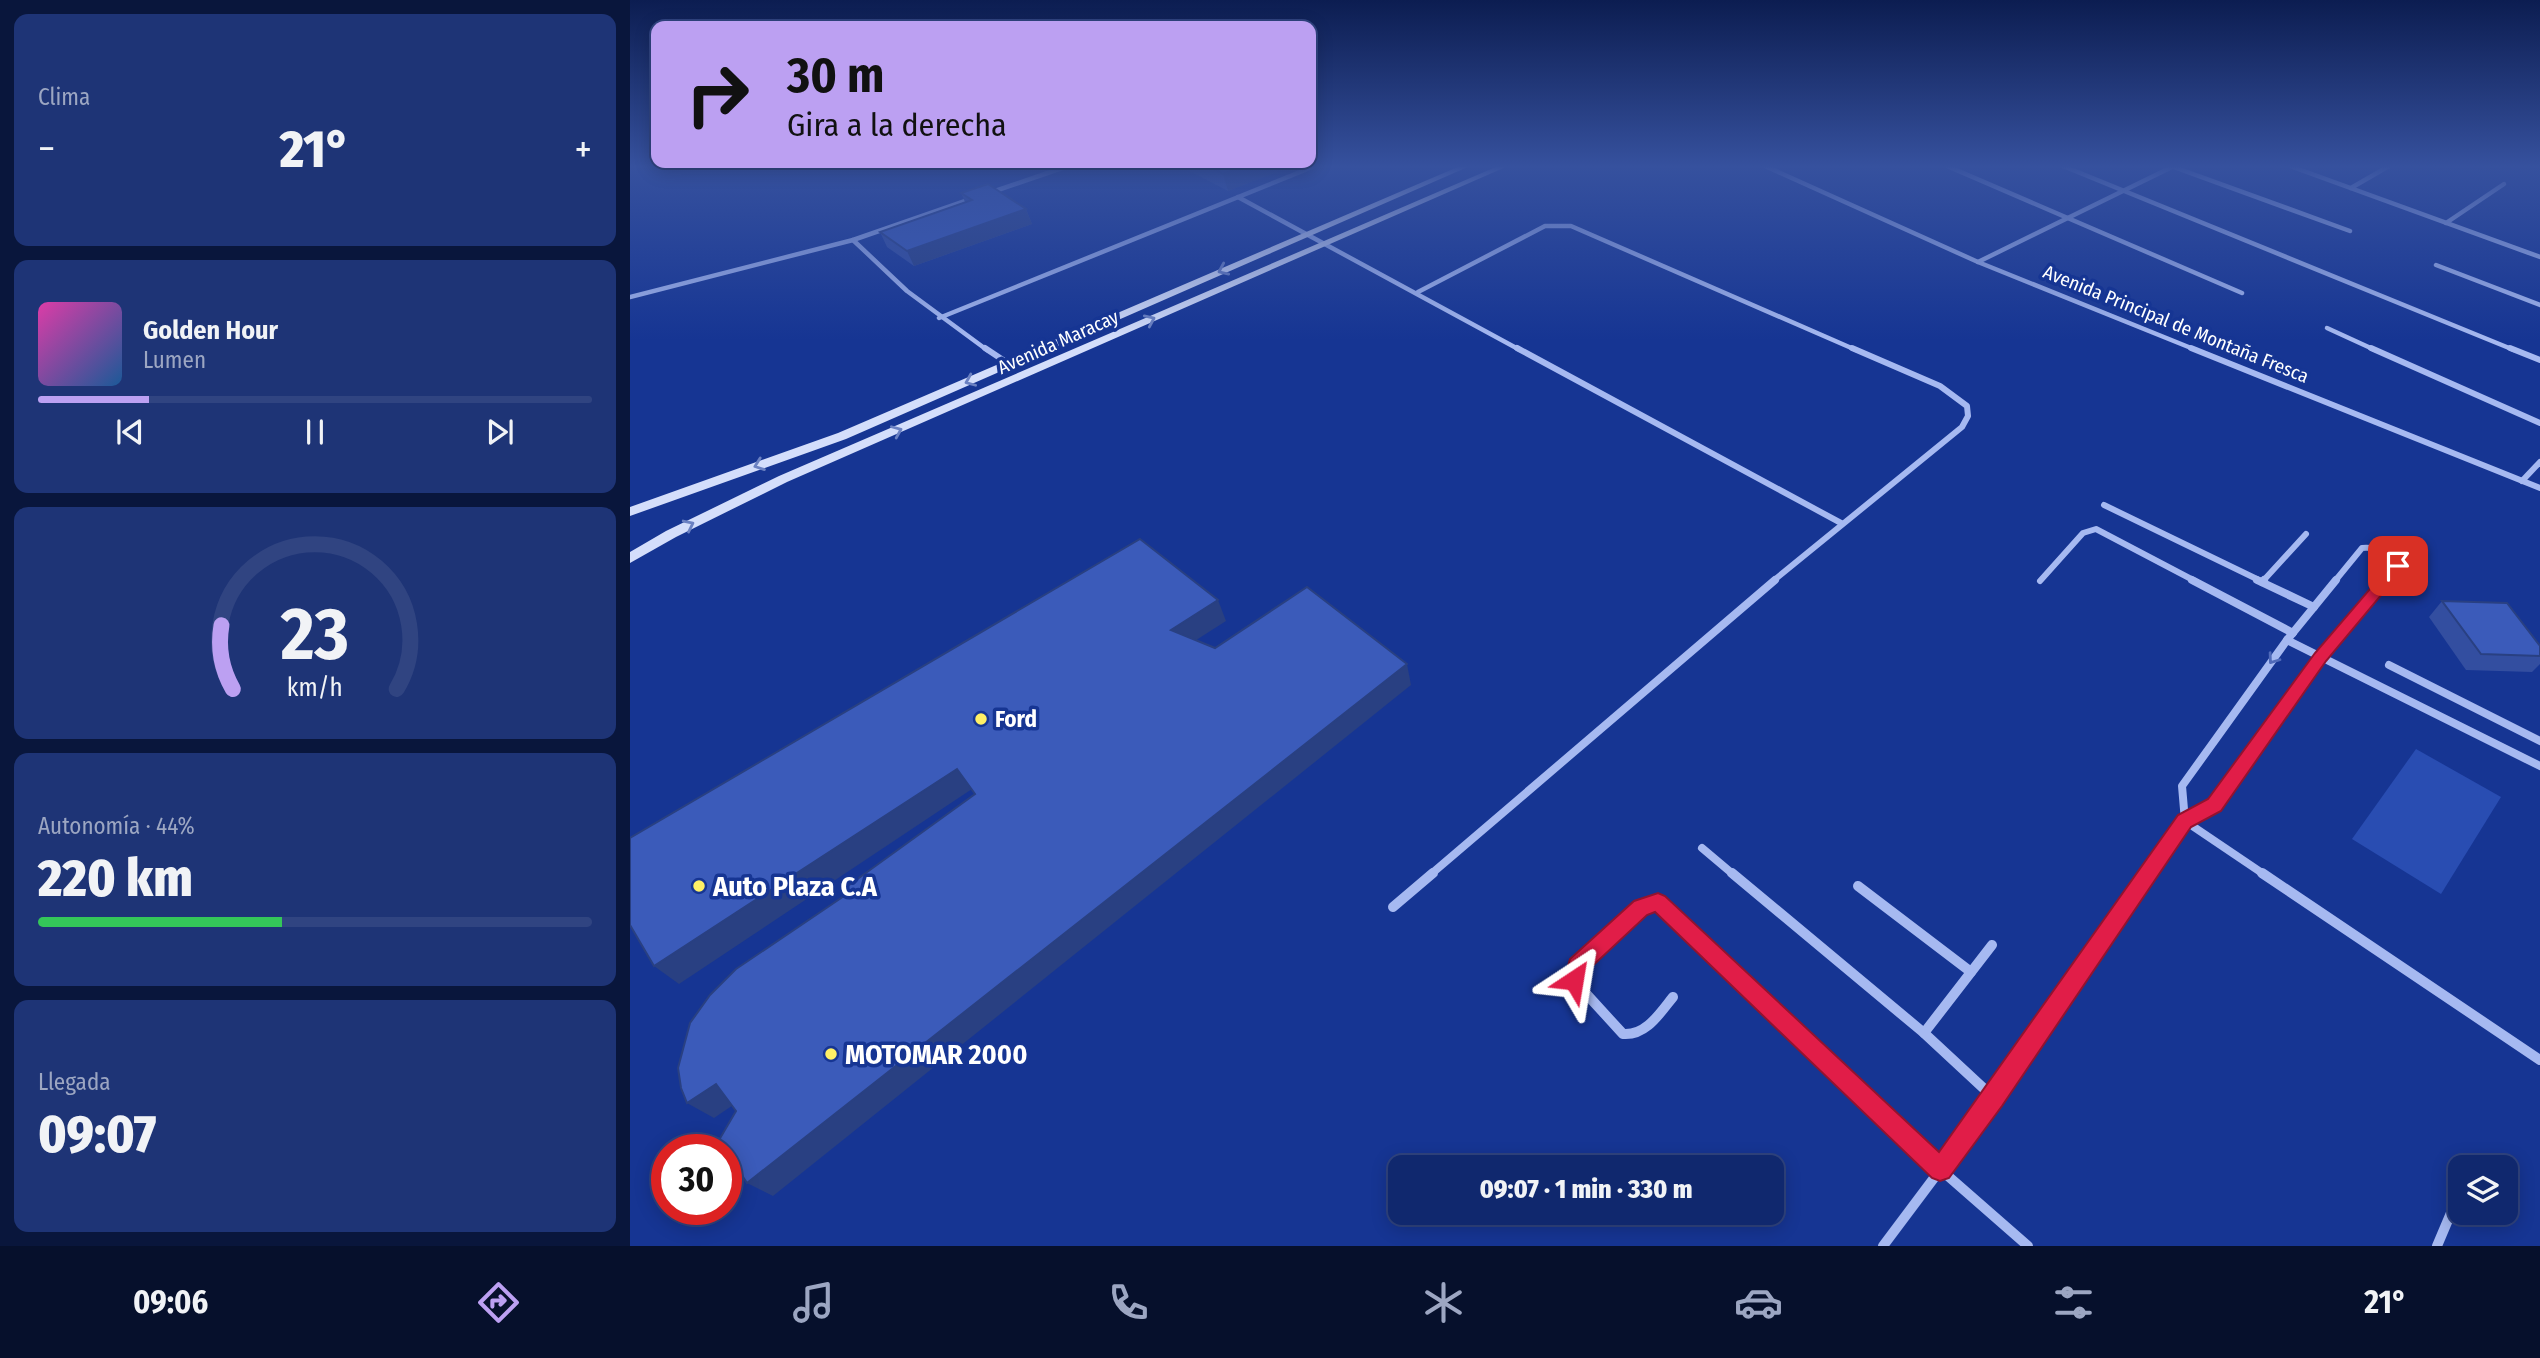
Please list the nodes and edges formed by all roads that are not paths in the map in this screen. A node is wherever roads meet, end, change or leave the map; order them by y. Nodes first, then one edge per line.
1 (899, 224) edge
2 (1171, 224) edge
3 (1287, 224) edge
4 (1328, 224) edge
5 (1369, 224) edge
6 (1895, 224) edge
7 (2052, 224) edge
8 (2083, 224) edge
9 (2208, 224) edge
10 (2331, 224) edge
11 (2449, 224) edge
12 (2350, 231) dead end
13 (1305, 234) junction
14 (853, 240) junction
15 (1325, 243) junction
16 (2540, 257) edge
17 (1978, 261) junction
18 (2436, 265) dead end
19 (1418, 292) junction
20 (2242, 293) dead end
21 (630, 297) edge
22 (2540, 305) edge
23 (939, 318) junction
24 (2327, 328) dead end
25 (2540, 360) edge
26 (1009, 364) junction
27 (2540, 423) edge
28 (2540, 462) edge
29 (2522, 481) junction
30 (2540, 488) edge
31 (2105, 505) dead end
32 (630, 512) edge
33 (1841, 523) junction
34 (2306, 534) dead end
35 (630, 558) edge
36 (2040, 581) dead end
37 (2262, 582) junction
38 (2314, 607) junction
39 (2290, 636) junction
40 (2321, 657) junction
41 (2389, 665) dead end
42 (2540, 741) edge
43 (2540, 766) edge
44 (2185, 821) junction
45 (1702, 848) dead end
46 (1858, 886) dead end
47 (1393, 907) dead end
48 (1992, 945) dead end
49 (1971, 972) junction
50 (1673, 997) dead end
51 (1924, 1033) junction
52 (2540, 1060) edge
53 (1994, 1098) junction
54 (1940, 1169) junction
55 (2448, 1220) edge
56 (1883, 1246) edge
57 (2028, 1246) edge
58 (2437, 1246) edge

1 - 14 street
2 - 23 street
3 - 13 street
4 - 13 street, Avenida Maracay
5 - 15 street, Avenida Maracay
6 - 17 street, Avenida Principal de Montaña Fresca
7 - 17 street
8 - 20 street
9 - 25 street
10 - 12 street
11 - 16 street
13 - 15 street
13 -> 26 street, Avenida Maracay
14 - 21 street
14 - 23 street
15 - 19 street
35 -> 15 street, Avenida Maracay
17 - 29 street, Avenida Principal de Montaña Fresca
18 - 22 street
19 - 33 street
19 - 33 street
23 - 26 street
24 - 27 street
26 -> 32 street, Avenida Maracay
28 - 29 street
29 - 30 street, Avenida Principal de Montaña Fresca
31 - 37 street
33 - 47 street
34 - 37 street
36 - 39 street
37 - 38 street
38 - 39 street
38 - 40 street
39 - 40 street
39 -> 44 street
40 - 43 street
40 - 44 street
41 - 42 street
44 - 52 street
44 - 53 street
45 - 51 street
46 - 49 street
48 - 49 street
49 - 51 street
50 - 54 street
51 - 53 street
53 - 54 street
54 - 56 street
54 - 57 street
55 - 58 street

